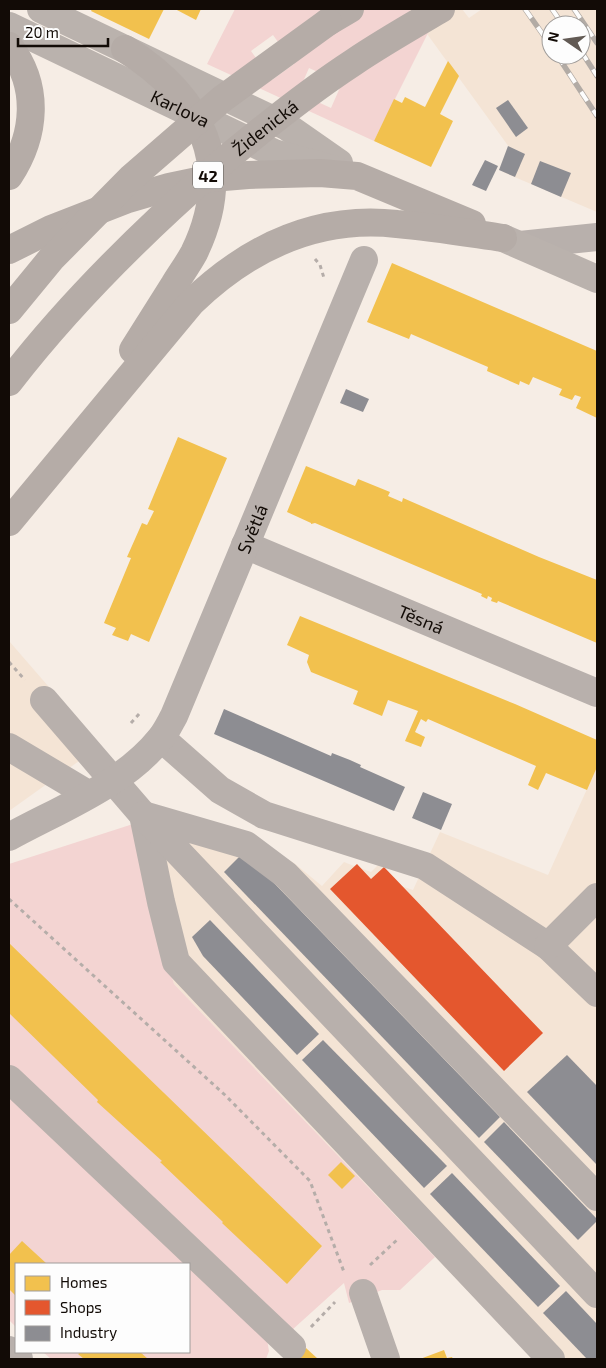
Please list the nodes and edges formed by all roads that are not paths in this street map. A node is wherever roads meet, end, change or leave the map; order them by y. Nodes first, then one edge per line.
1 (41, 9) edge
2 (350, 9) edge
3 (442, 9) edge
4 (9, 26) edge
5 (9, 46) edge
6 (125, 49) junction
7 (193, 114) junction
8 (9, 176) edge
9 (357, 176) junction
10 (212, 178) junction
11 (597, 237) edge
12 (511, 241) junction
13 (9, 250) edge
14 (364, 260) dead end
15 (597, 279) edge
16 (9, 310) edge
17 (9, 382) edge
18 (78, 438) junction
19 (9, 522) edge
20 (245, 545) junction
21 (597, 693) edge
22 (44, 700) dead end
23 (161, 738) junction
24 (9, 748) edge
25 (115, 781) junction
26 (88, 794) junction
27 (143, 815) junction
28 (9, 837) edge
29 (597, 897) edge
30 (548, 946) junction
31 (597, 993) edge
32 (9, 1078) edge
33 (597, 1198) edge
34 (355, 1285) road end
35 (597, 1294) edge
36 (292, 1347) road end
37 (9, 1350) edge
38 (19, 1359) edge
39 (386, 1359) edge
40 (551, 1359) edge

1 - 6 main road, Karlova
2 - 16 highway, bridge
3 - 17 highway, Židenická / 42, bridge
4 - 7 main road, Karlova
5 - 8 highway
6 - 7 highway
6 - 9 main road, Karlova
7 - 9 main road, Karlova
7 - 10 highway
9 - 10 highway, 42
9 - 12 highway, Karlova / 42
10 - 13 highway, 42
10 - 18 highway
11 - 12 street
12 - 15 main road, Karlova / 42
12 - 18 highway, 42
14 - 20 street, Světlá
18 - 19 highway, 42
20 - 21 street, Těsná
20 - 23 street, Světlá
22 - 25 street
23 - 25 street, Světlá
23 - 30 street
24 - 26 street
25 - 26 street, Světlá
25 - 27 street
26 - 28 street, Světlá
27 - 33 street
27 - 35 street
27 - 40 street
29 - 30 street
30 - 31 street
32 - 36 street
34 - 39 street
37 - 38 street

